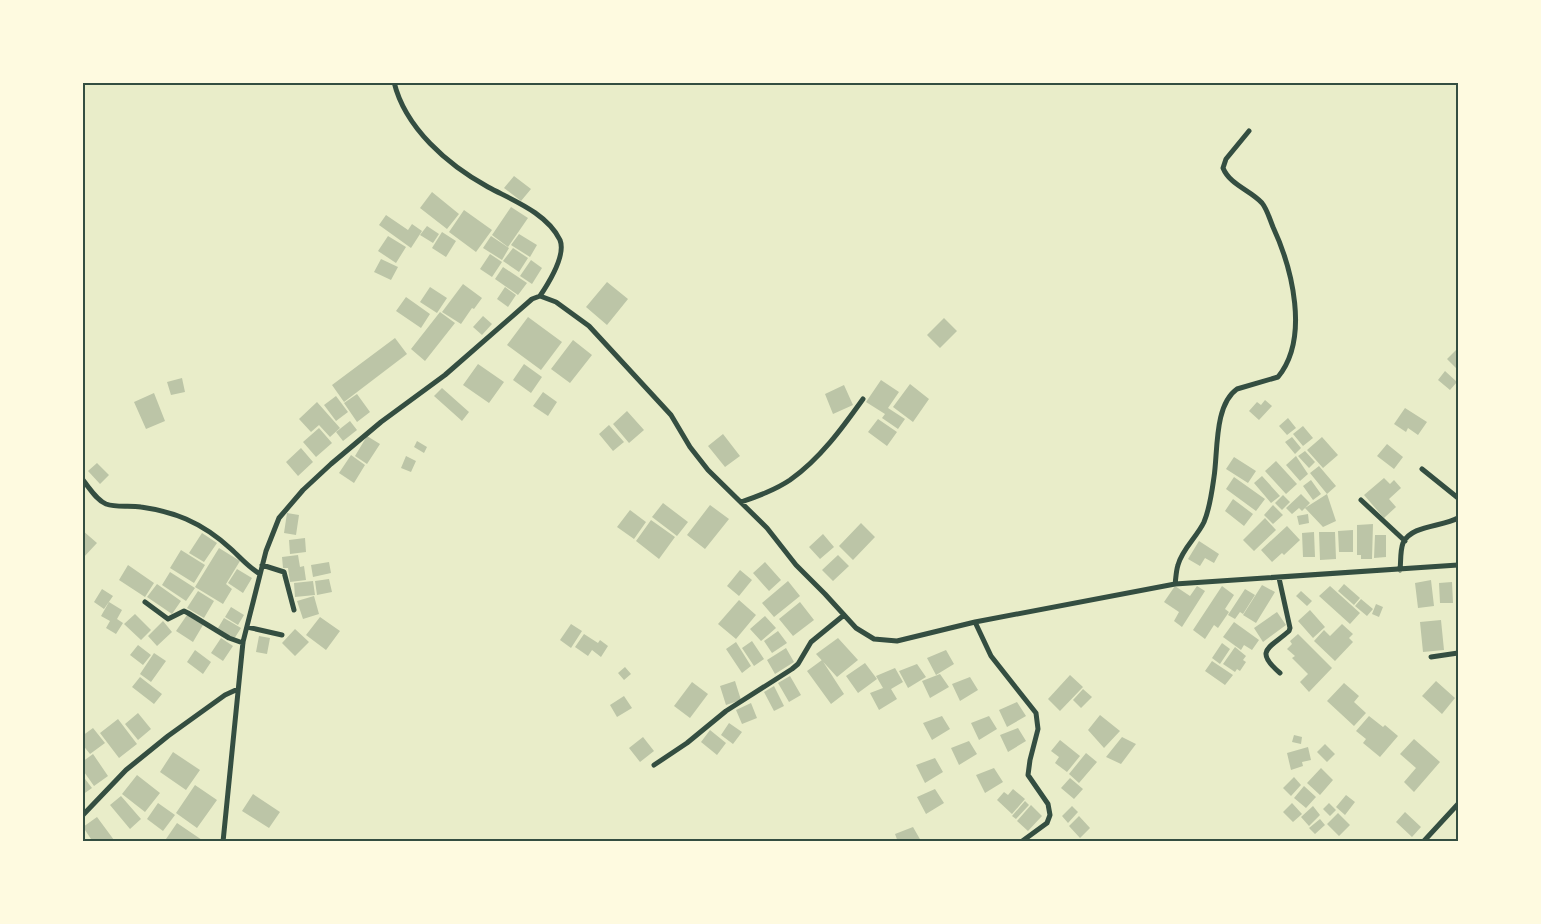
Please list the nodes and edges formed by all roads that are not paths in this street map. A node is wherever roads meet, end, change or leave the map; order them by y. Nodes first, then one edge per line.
1 (394, 82) edge
2 (1249, 130) dead end
3 (540, 296) junction
4 (863, 398) dead end
5 (1422, 469) dead end
6 (82, 479) edge
7 (1458, 498) edge
8 (1361, 500) dead end
9 (741, 502) junction
10 (1458, 518) edge
11 (1404, 541) junction
12 (262, 565) junction
13 (1458, 565) edge
14 (1400, 570) junction
15 (260, 574) junction
16 (1279, 578) junction
17 (1175, 584) junction
18 (145, 602) dead end
19 (294, 610) dead end
20 (844, 615) junction
21 (975, 622) junction
22 (247, 627) junction
23 (282, 635) dead end
24 (243, 644) junction
25 (1458, 653) edge
26 (1432, 657) dead end
27 (1280, 674) dead end
28 (238, 690) junction
29 (654, 765) dead end
30 (1458, 804) edge
31 (82, 816) edge
32 (223, 842) edge
33 (1021, 842) edge
34 (1423, 842) edge

1 - 3 street
2 - 17 street
3 - 9 street
3 - 12 street
4 - 9 street
5 - 7 street
6 - 15 street
8 - 11 street
9 - 20 street
10 - 11 street
11 - 14 street
12 - 15 street
12 - 19 street
13 - 14 street
14 - 16 street
15 - 22 street
16 - 17 street
16 - 27 street
17 - 21 street
18 - 24 street
20 - 21 street
20 - 29 street
21 - 33 street
22 - 23 street
22 - 24 street
24 - 28 street
25 - 26 street
28 - 31 street
28 - 32 street
30 - 34 street

